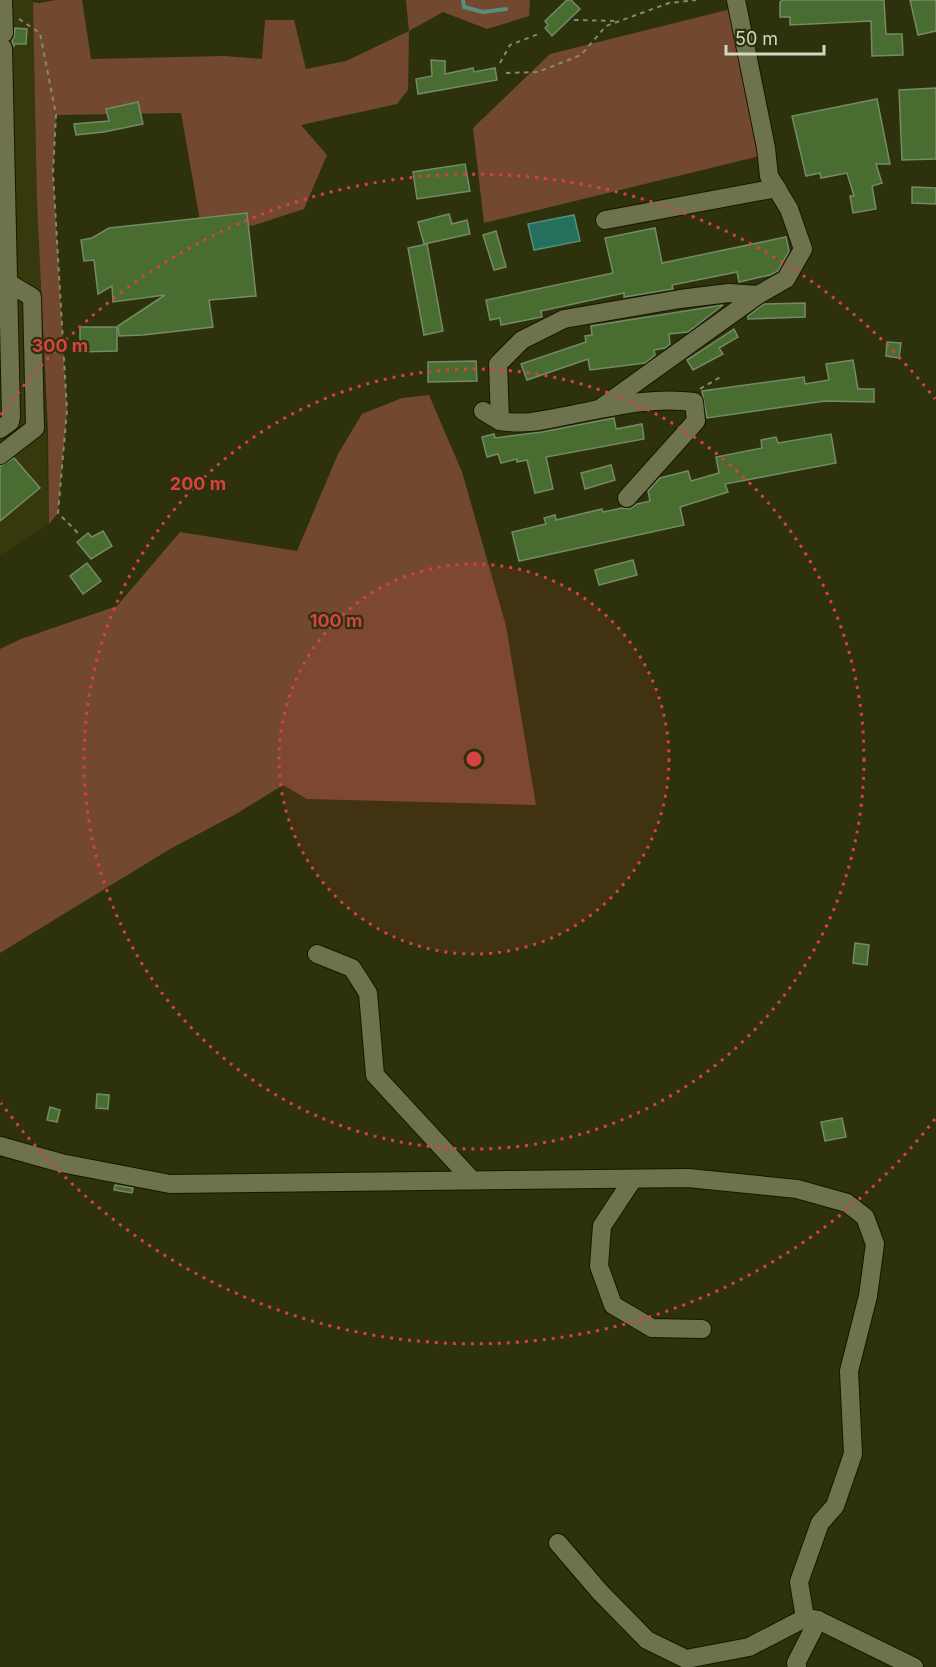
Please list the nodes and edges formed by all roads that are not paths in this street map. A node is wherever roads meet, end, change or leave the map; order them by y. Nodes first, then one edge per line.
1 (736, 0) edge
2 (3, 4) edge
3 (3, 49) edge
4 (777, 188) junction
5 (3, 215) edge
6 (605, 220) dead end
7 (3, 252) edge
8 (7, 282) junction
9 (758, 295) junction
10 (5, 393) edge
11 (598, 410) junction
12 (483, 411) dead end
13 (500, 421) junction
14 (0, 429) edge
15 (0, 455) edge
16 (627, 498) dead end
17 (317, 954) dead end
18 (0, 1146) edge
19 (633, 1179) junction
20 (472, 1180) junction
21 (702, 1329) dead end
22 (558, 1543) dead end
23 (812, 1619) junction
24 (797, 1667) edge
25 (914, 1667) edge

1 - 4 street
2 - 3 street
3 - 5 street
4 - 6 street
4 - 9 street
5 - 7 street
7 - 8 street
8 - 10 street
8 - 15 street
9 - 11 street
9 - 13 street
10 - 14 street
11 - 13 street
11 - 16 street
12 - 13 street
17 - 20 street
18 - 20 street
19 - 20 street
19 - 21 street
19 - 23 street
22 - 23 street
23 - 24 street
23 - 25 street

